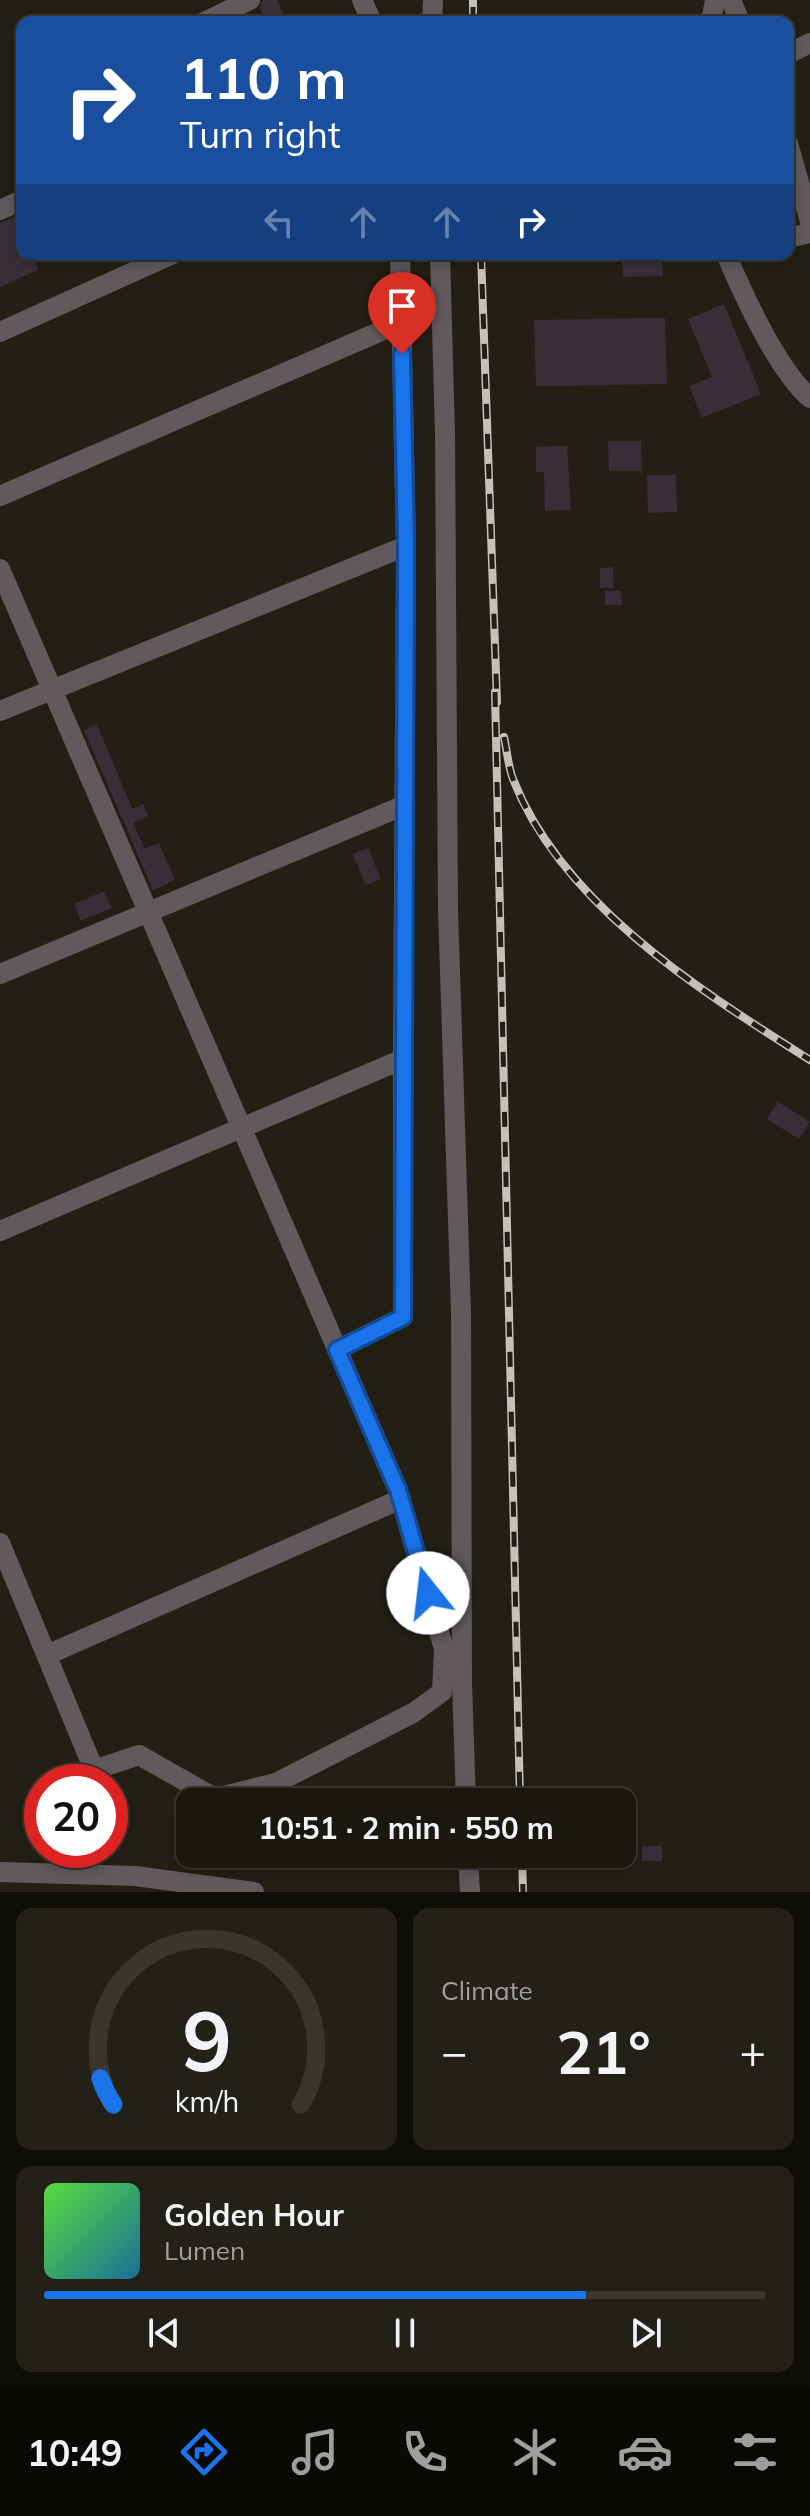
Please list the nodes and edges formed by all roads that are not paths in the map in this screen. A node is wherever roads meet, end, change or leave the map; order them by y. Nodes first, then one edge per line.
1 (250, 0) edge
2 (217, 16) edge
3 (794, 165) edge
4 (810, 222) edge
5 (160, 260) edge
6 (400, 260) edge
7 (440, 260) edge
8 (729, 260) edge
9 (402, 322) junction
10 (0, 332) edge
11 (810, 398) edge
12 (0, 496) edge
13 (406, 546) junction
14 (0, 569) edge
15 (51, 689) junction
16 (0, 711) edge
17 (405, 805) junction
18 (147, 910) junction
19 (0, 974) edge
20 (403, 1059) junction
21 (242, 1128) junction
22 (0, 1231) edge
23 (337, 1350) junction
24 (401, 1499) junction
25 (0, 1543) edge
26 (47, 1655) junction
27 (466, 1788) edge
28 (469, 1868) edge
29 (0, 1872) edge
30 (254, 1892) edge
31 (470, 1892) edge

1 - 2 street
3 - 4 street
5 - 10 street
6 - 9 street
7 - 27 street
8 - 11 street
9 - 12 street
9 - 13 street
13 - 15 street
13 - 17 street
14 - 15 street
15 - 16 street
15 - 18 street
17 - 18 street
17 - 20 street
18 - 19 street
18 - 21 street
20 - 21 street
20 - 23 street
21 - 22 street
21 - 23 street
23 - 24 street
24 - 26 street
24 - 26 street
25 - 26 street
28 - 31 street
29 - 30 street

